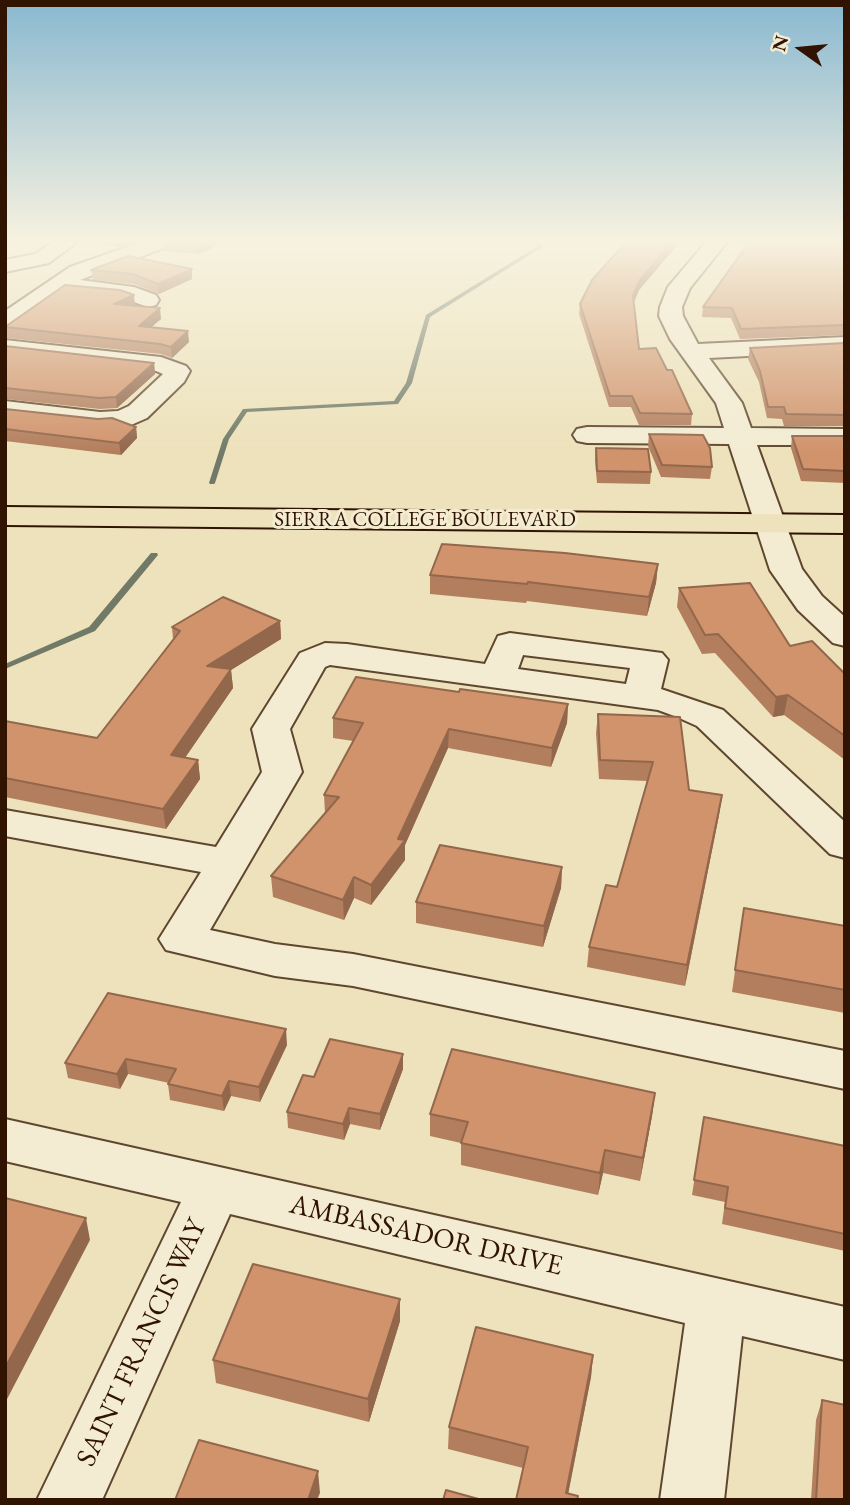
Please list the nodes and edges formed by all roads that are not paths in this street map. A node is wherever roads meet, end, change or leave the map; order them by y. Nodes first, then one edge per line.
1 (672, 312) edge
2 (845, 344) edge
3 (5, 347) edge
4 (692, 352) junction
5 (5, 409) edge
6 (587, 433) dead end
7 (741, 436) junction
8 (845, 437) edge
9 (5, 516) edge
10 (770, 523) junction
11 (845, 524) edge
12 (838, 623) edge
13 (5, 823) edge
14 (845, 845) edge
15 (228, 863) junction
16 (845, 1070) edge
17 (7, 1139) edge
18 (215, 1187) junction
19 (717, 1304) junction
20 (845, 1334) edge
21 (69, 1500) edge
22 (692, 1500) edge

1 - 4 street
2 - 4 street
3 - 5 street
4 - 7 street
6 - 7 street
7 - 8 street
7 - 10 street
9 - 10 main road, SIERRA COLLEGE BOULEVARD
10 - 11 main road, SIERRA COLLEGE BOULEVARD
10 - 12 street
13 - 15 street
14 - 15 street
15 - 16 street
17 - 18 street, AMBASSADOR DRIVE
18 - 19 street, AMBASSADOR DRIVE
18 - 21 street, SAINT FRANCIS WAY
19 - 20 street, AMBASSADOR DRIVE
19 - 22 street

